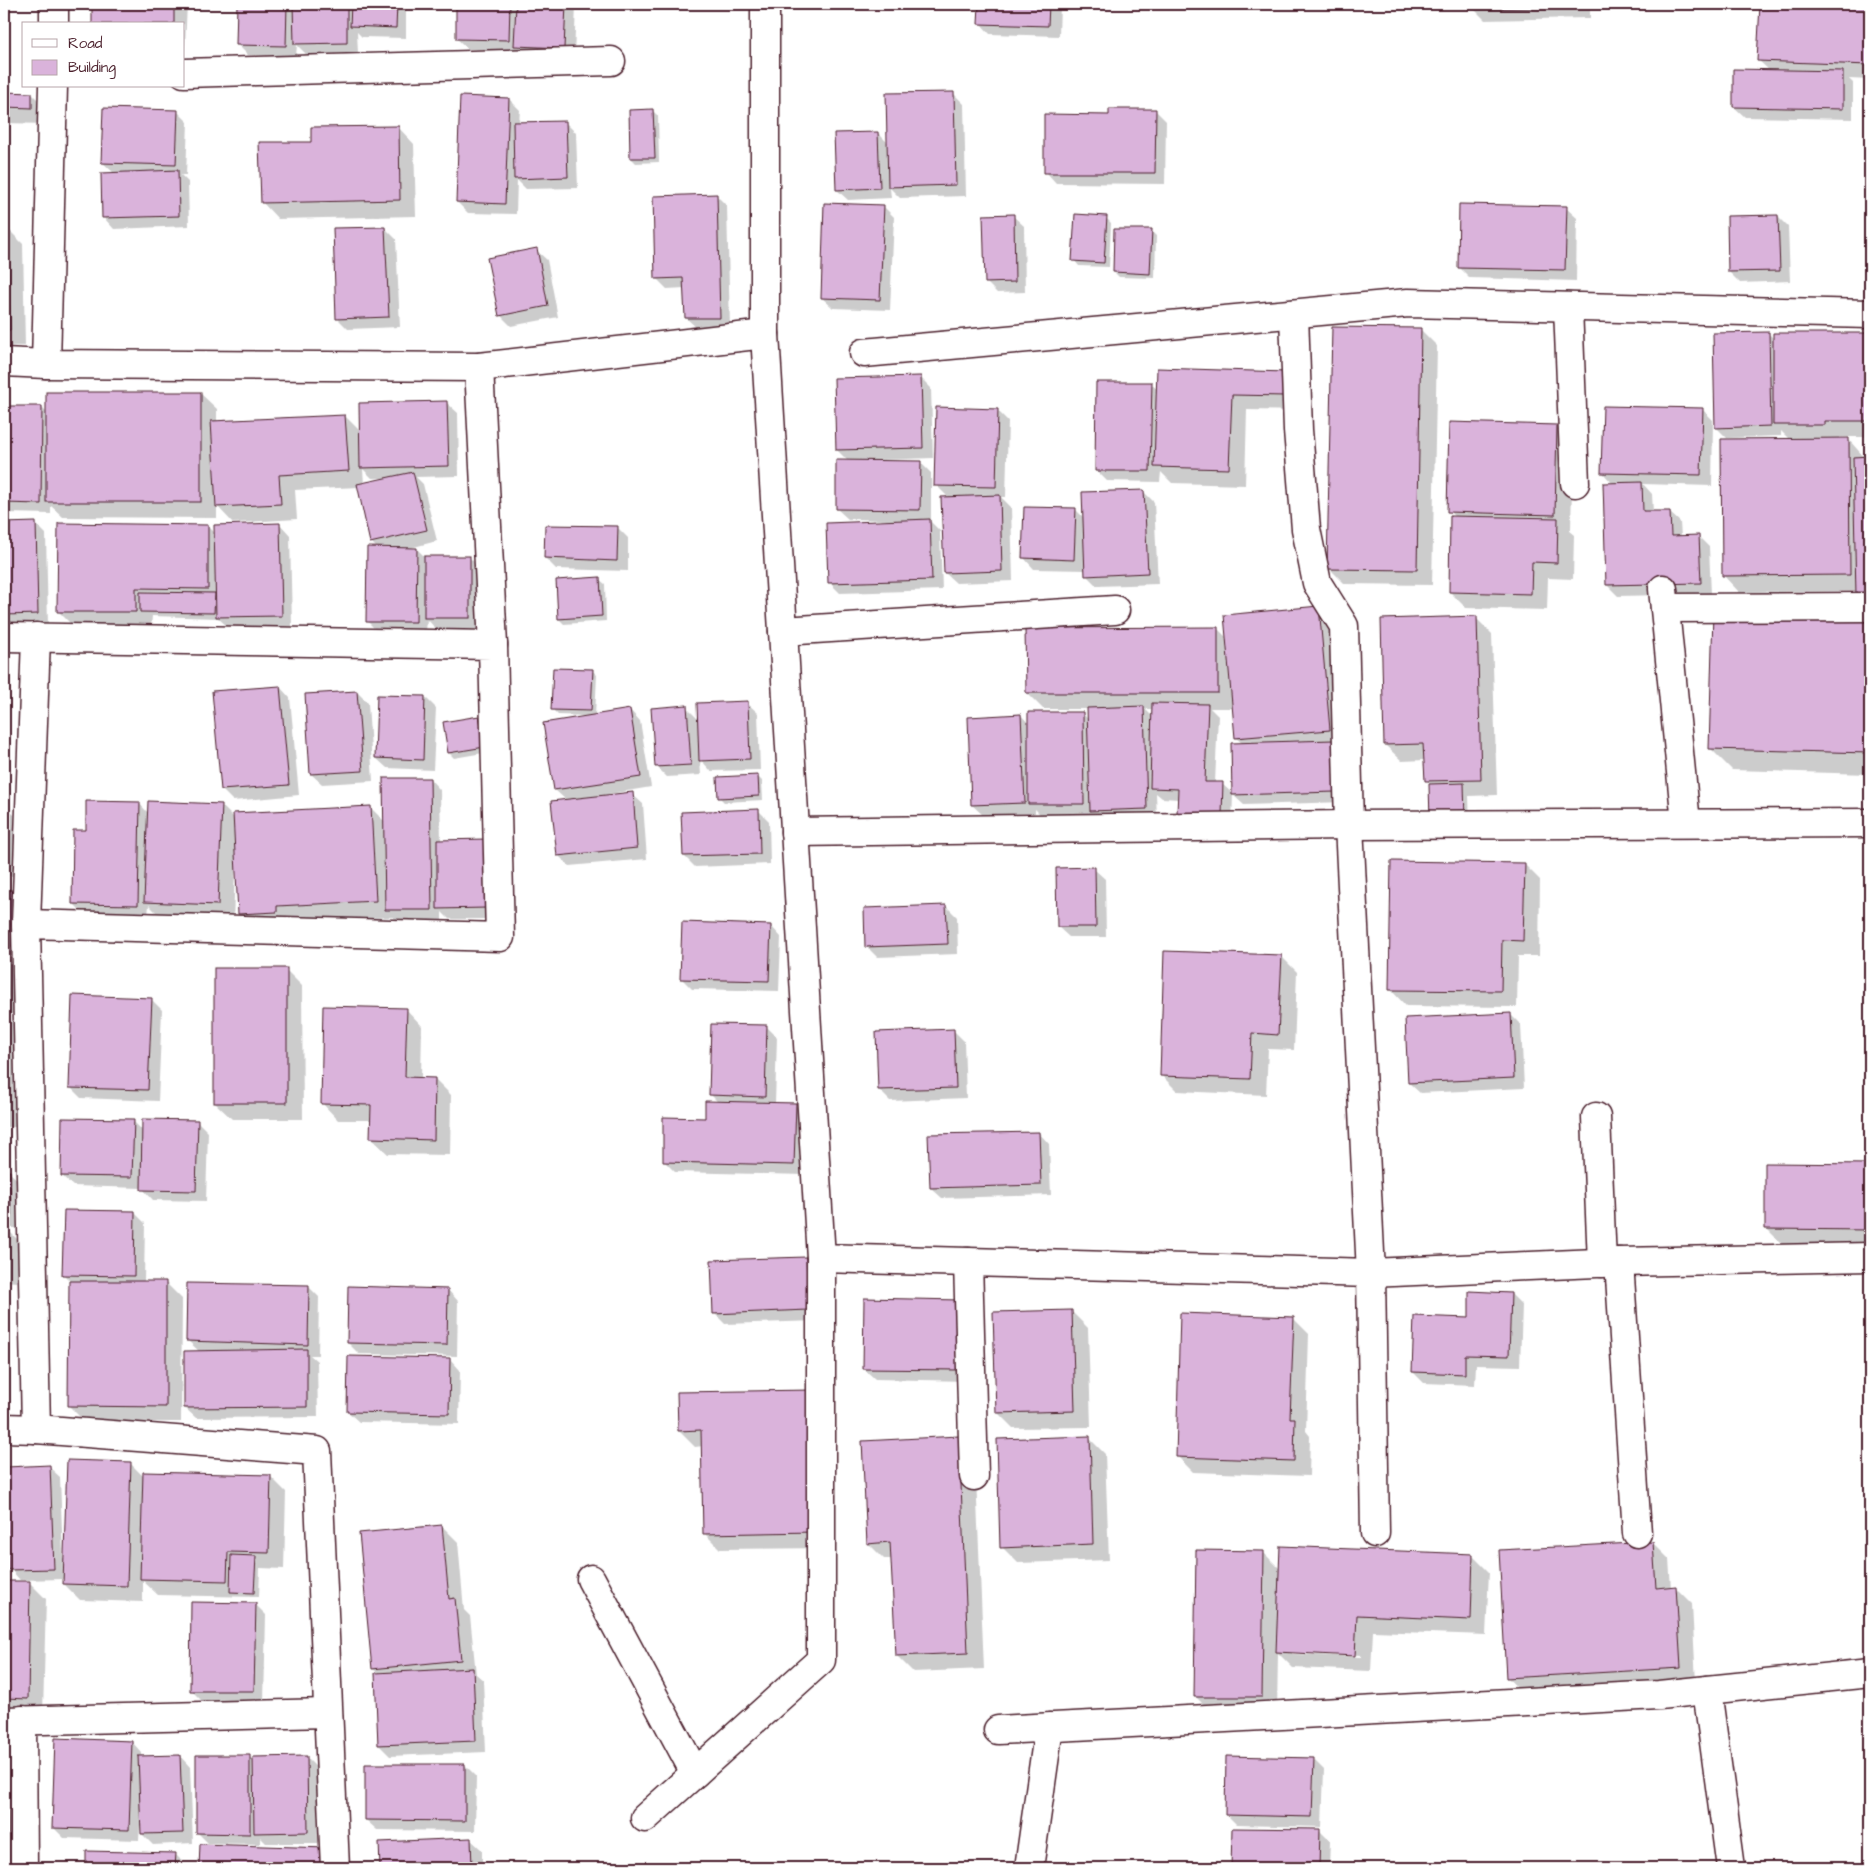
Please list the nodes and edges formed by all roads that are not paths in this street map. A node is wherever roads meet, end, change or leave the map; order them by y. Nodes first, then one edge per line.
1 (54, 4) edge
2 (765, 4) edge
3 (54, 22) edge
4 (611, 61) dead end
5 (185, 73) edge
6 (53, 88) edge
7 (1568, 307) junction
8 (1294, 314) junction
9 (1870, 314) edge
10 (765, 334) junction
11 (864, 353) dead end
12 (4, 362) edge
13 (46, 364) junction
14 (479, 367) junction
15 (1575, 483) dead end
16 (1870, 607) edge
17 (1115, 610) dead end
18 (783, 630) junction
19 (4, 637) edge
20 (36, 637) junction
21 (493, 645) junction
22 (1686, 823) junction
23 (1870, 823) edge
24 (1349, 825) junction
25 (795, 832) junction
26 (26, 924) junction
27 (1596, 1117) dead end
28 (1870, 1257) edge
29 (821, 1258) junction
30 (968, 1262) junction
31 (1611, 1263) junction
32 (1372, 1273) junction
33 (4, 1428) edge
34 (36, 1429) junction
35 (974, 1476) dead end
36 (1376, 1533) dead end
37 (1637, 1533) dead end
38 (591, 1579) dead end
39 (1870, 1673) edge
40 (1707, 1690) junction
41 (327, 1713) junction
42 (13, 1720) edge
43 (1049, 1727) junction
44 (998, 1730) dead end
45 (695, 1773) junction
46 (645, 1818) dead end
47 (24, 1868) edge
48 (335, 1868) edge
49 (1029, 1868) edge
50 (1731, 1868) edge

1 - 3 street
2 - 10 street
4 - 5 street
6 - 13 street
7 - 8 street
7 - 9 street
7 - 15 street
8 - 11 street
8 - 24 street
10 - 14 street
10 - 18 street
12 - 13 street
13 - 14 street
14 - 21 street
16 - 22 street
17 - 18 street
18 - 25 street
19 - 20 street
20 - 21 street
20 - 26 street
21 - 26 street
22 - 23 street
22 - 24 street
24 - 25 street
24 - 32 street
25 - 29 street
26 - 34 street
27 - 31 street
28 - 31 street
29 - 30 street
29 - 45 street
30 - 32 street
30 - 35 street
31 - 32 street
31 - 37 street
32 - 36 street
33 - 34 street
34 - 41 street
38 - 45 street
39 - 40 street
40 - 43 street
40 - 50 street
41 - 42 street
41 - 48 street
42 - 47 street
43 - 44 street
43 - 49 street
45 - 46 street

